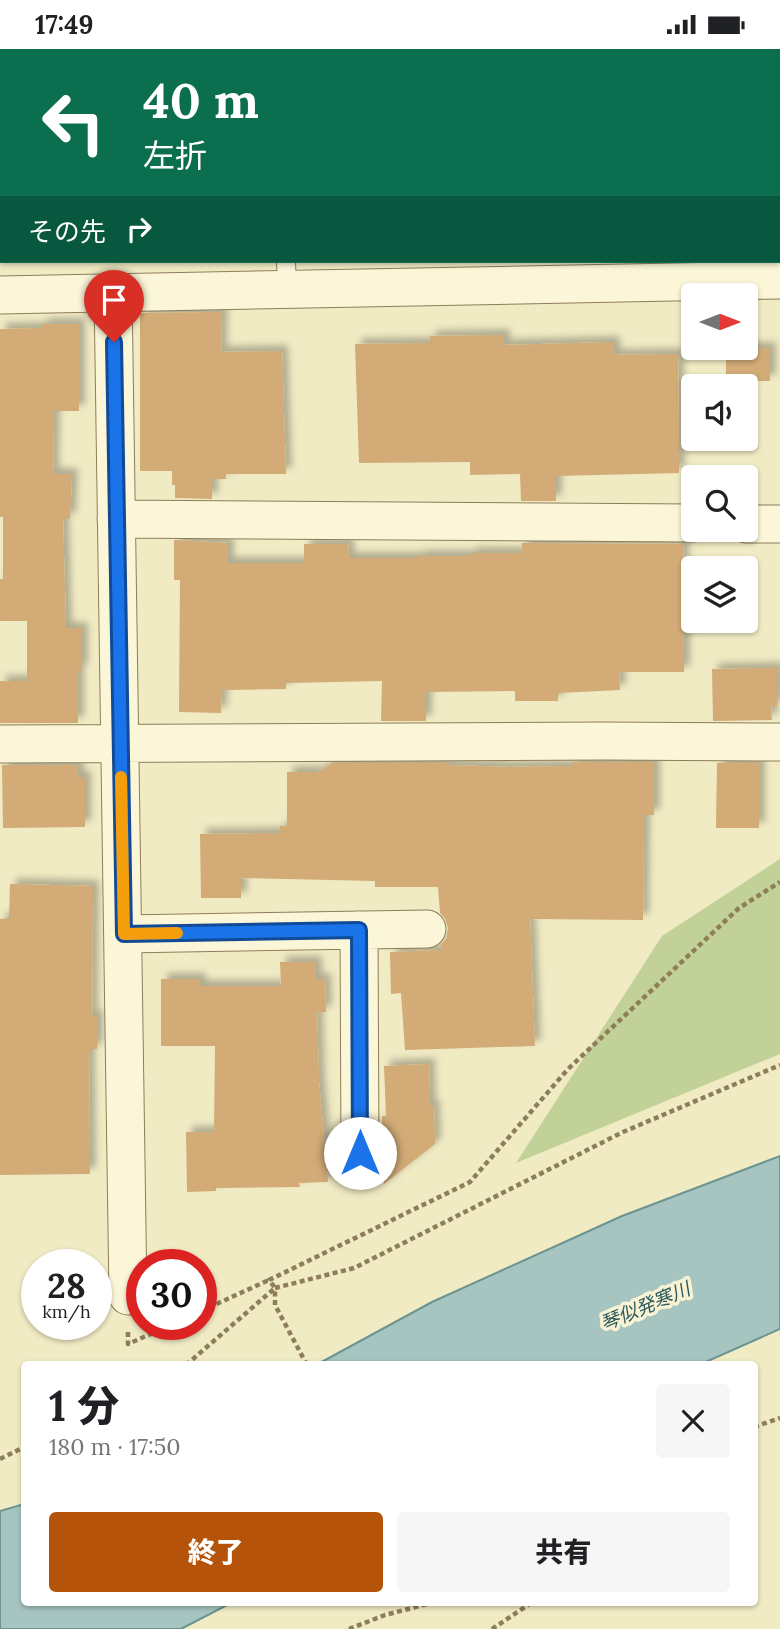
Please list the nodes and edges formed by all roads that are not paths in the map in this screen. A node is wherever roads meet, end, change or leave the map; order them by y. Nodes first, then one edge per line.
1 (286, 275) edge
2 (780, 280) edge
3 (113, 291) junction
4 (0, 295) edge
5 (116, 519) junction
6 (681, 523) edge
7 (758, 524) edge
8 (780, 524) edge
9 (780, 742) edge
10 (120, 743) junction
11 (0, 744) edge
12 (427, 929) dead end
13 (359, 930) junction
14 (124, 934) junction
15 (360, 1153) dead end
16 (127, 1249) edge

1 - 2 street
1 - 3 street
3 - 4 street
3 - 5 street
5 - 6 street
5 - 10 street
7 - 8 street
9 - 10 street
10 - 11 street
10 - 14 street
12 - 13 street
13 - 14 street
13 - 15 street
14 - 16 street

